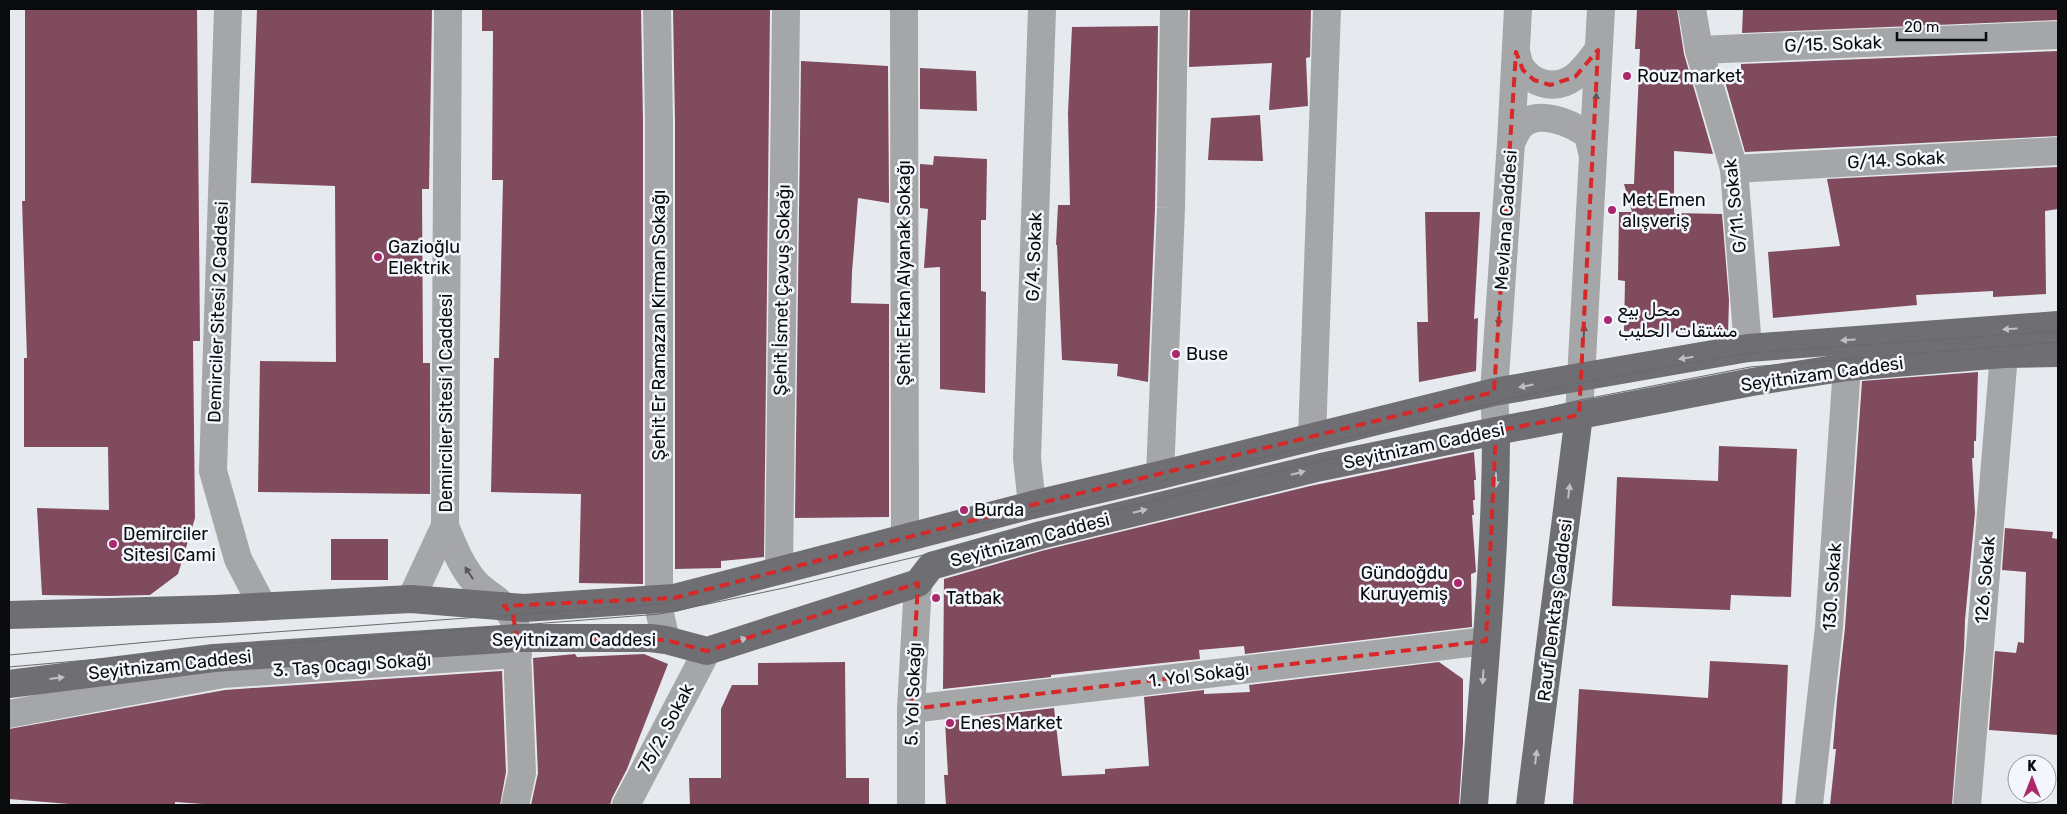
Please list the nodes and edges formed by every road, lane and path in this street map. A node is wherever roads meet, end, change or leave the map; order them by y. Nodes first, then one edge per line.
1 (228, 9) edge
2 (448, 9) edge
3 (657, 9) edge
4 (786, 9) edge
5 (904, 9) edge
6 (1042, 9) edge
7 (1174, 9) edge
8 (1327, 9) edge
9 (1518, 9) edge
10 (1601, 9) edge
11 (1692, 9) edge
12 (2058, 35) edge
13 (1598, 50) junction
14 (1698, 50) junction
15 (1516, 52) junction
16 (1511, 142) junction
17 (2058, 151) edge
18 (1593, 156) junction
19 (1734, 168) junction
20 (2058, 326) edge
21 (1748, 348) junction
22 (2058, 353) edge
23 (2004, 354) junction
24 (1847, 368) junction
25 (1582, 375) junction
26 (1494, 392) junction
27 (1579, 416) junction
28 (1496, 431) junction
29 (1312, 437) junction
30 (1160, 475) junction
31 (1032, 504) junction
32 (445, 526) junction
33 (905, 537) junction
34 (779, 570) junction
35 (918, 583) junction
36 (411, 599) junction
37 (659, 600) junction
38 (263, 606) junction
39 (504, 606) junction
40 (9, 615) edge
41 (666, 640) junction
42 (1486, 641) junction
43 (517, 646) junction
44 (707, 650) junction
45 (9, 684) edge
46 (911, 710) junction
47 (9, 714) edge
48 (515, 805) edge
49 (626, 805) edge
50 (911, 805) edge
51 (1474, 805) edge
52 (1530, 805) edge
53 (1809, 805) edge
54 (1967, 805) edge

1 - 38 street, Demirciler Sitesi 2 Caddesi
2 - 32 street, Demirciler Sitesi 1 Caddesi
3 - 37 street, Şehit Er Ramazan Kirman Sokağı
4 - 34 street, Şehit İsmet Çavuş Sokağı
5 - 33 street, Şehit Erkan Alyanak Sokağı
6 - 31 street, G/4. Sokak
7 - 30 street
8 - 29 street
9 - 15 street, Mevlana Caddesi
10 - 13 street
11 - 14 street, G/11. Sokak
12 - 14 street, G/15. Sokak
13 - 15 street
18 -> 13 street
14 - 19 street, G/11. Sokak
15 - 16 street, Mevlana Caddesi
16 - 18 street
16 -> 26 street, Mevlana Caddesi
17 - 19 street, G/14. Sokak
25 -> 18 street
19 - 21 street, G/11. Sokak
20 -> 21 main road, Seyitnizam Caddesi
21 -> 25 main road, Seyitnizam Caddesi
22 - 23 main road, Seyitnizam Caddesi
23 - 24 main road, Seyitnizam Caddesi
23 - 54 street, 126. Sokak
24 - 27 main road, Seyitnizam Caddesi
24 - 53 street, 130. Sokak
25 -> 26 main road, Seyitnizam Caddesi
25 - 27 street
26 - 28 street, Mevlana Caddesi
26 - 29 main road, Seyitnizam Caddesi
27 - 28 main road, Seyitnizam Caddesi
52 -> 27 main road, Rauf Denktaş Caddesi
35 -> 28 main road, Seyitnizam Caddesi
28 -> 42 main road
29 - 30 main road, Seyitnizam Caddesi
30 - 31 main road, Seyitnizam Caddesi
31 - 33 main road, Seyitnizam Caddesi
32 - 36 street, Demirciler Sitesi 1 Caddesi
39 -> 32 street, Demirciler Sitesi 1 Caddesi
33 - 34 main road, Seyitnizam Caddesi
34 - 37 main road, Seyitnizam Caddesi
44 -> 35 main road, Seyitnizam Caddesi
35 - 46 street, 5. Yol Sokağı
36 - 38 main road, Seyitnizam Caddesi
36 - 39 main road, Seyitnizam Caddesi
37 - 39 main road, Seyitnizam Caddesi
37 - 41 street, Şehit Er Ramazan Kirman Sokağı
38 - 40 main road, Seyitnizam Caddesi
39 - 43 street
41 - 43 main road, Seyitnizam Caddesi
41 - 44 main road, Seyitnizam Caddesi
42 - 46 street, 1. Yol Sokağı
42 -> 51 main road
45 -> 43 main road, Seyitnizam Caddesi
43 - 47 street, 3. Taş Ocagı Sokağı
43 - 48 street
44 - 49 street, 75/2. Sokak
46 - 50 street, 5. Yol Sokağı

